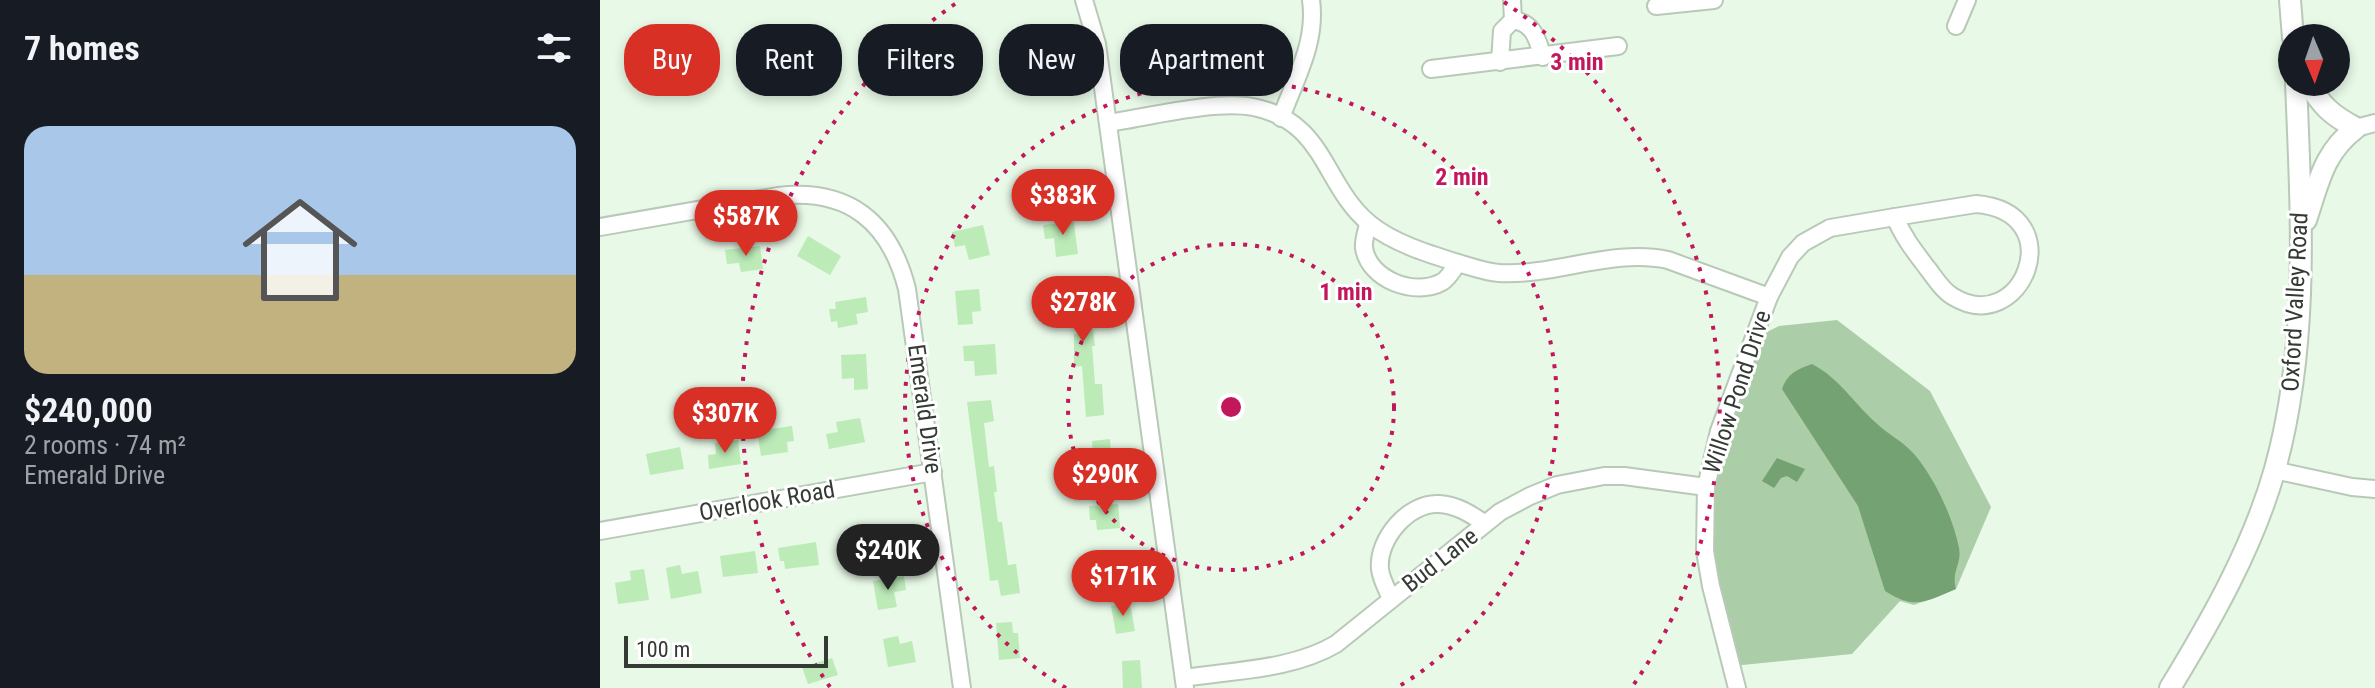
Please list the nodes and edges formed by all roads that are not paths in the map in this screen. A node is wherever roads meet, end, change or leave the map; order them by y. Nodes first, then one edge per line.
1 (1084, 0) edge
2 (1311, 0) edge
3 (1512, 0) edge
4 (1707, 0) edge
5 (1967, 0) edge
6 (2290, 0) edge
7 (1656, 6) dead end
8 (1513, 20) junction
9 (2292, 24) edge
10 (1956, 26) dead end
11 (1618, 46) dead end
12 (1543, 57) junction
13 (1500, 62) junction
14 (1431, 69) dead end
15 (2296, 96) edge
16 (2318, 96) edge
17 (1281, 118) junction
18 (1108, 123) junction
19 (2366, 125) edge
20 (1895, 217) junction
21 (1368, 223) junction
22 (600, 227) edge
23 (2301, 235) junction
24 (1458, 263) junction
25 (1769, 297) junction
26 (2274, 470) junction
27 (933, 472) junction
28 (1706, 487) junction
29 (2375, 489) edge
30 (1485, 524) junction
31 (600, 531) edge
32 (1391, 599) junction
33 (1185, 683) edge
34 (962, 688) edge
35 (1737, 688) edge
36 (2170, 688) edge

1 - 18 street
2 - 17 street
3 - 8 street
4 - 7 street
5 - 10 street
6 - 9 main road
8 - 12 street
8 - 13 street
11 - 12 street
12 - 13 street
13 - 14 street
15 - 23 main road, Oxford Valley Road
16 - 19 main road
17 - 18 street, Willow Pond Drive
17 - 21 street, Willow Pond Drive
18 - 33 street
19 - 23 main road
20 - 20 street
20 - 25 street
21 - 24 street, Willow Pond Drive
21 - 24 street
22 - 27 street, Emerald Drive
23 - 26 main road, Oxford Valley Road
24 - 25 street, Willow Pond Drive
25 - 28 street, Willow Pond Drive
26 - 29 street
26 - 36 main road, Oxford Valley Road
27 - 31 street, Overlook Road
27 - 34 street, Emerald Drive
28 - 30 street, Bud Lane
28 - 35 street, Willow Pond Drive
30 - 32 street, Bud Lane
30 - 32 street
32 - 33 street, Bud Lane

